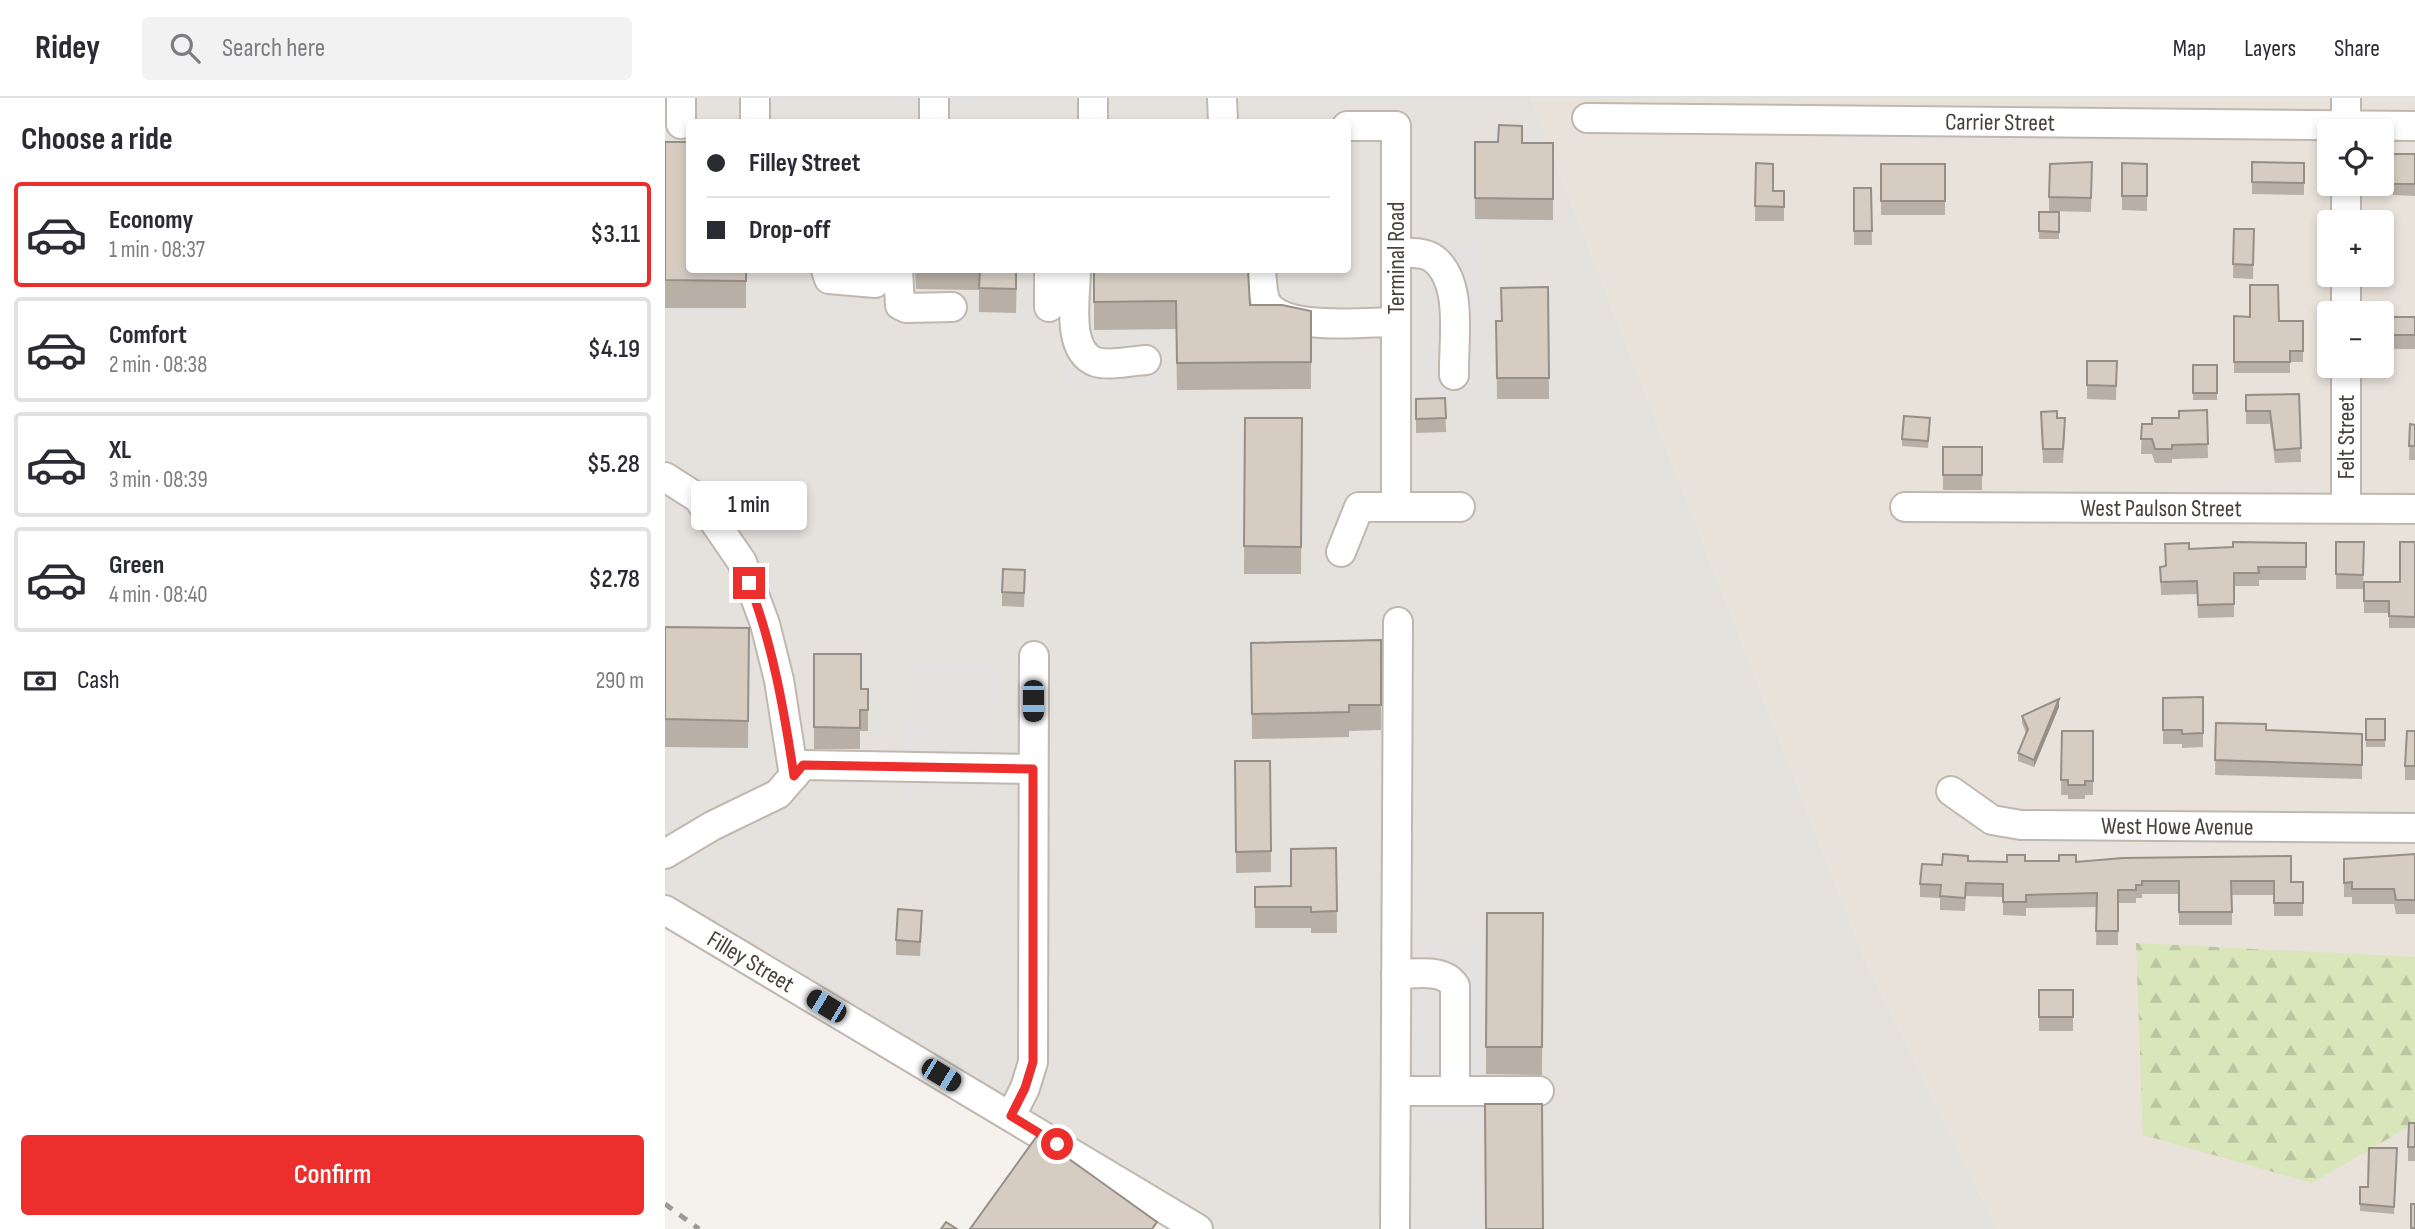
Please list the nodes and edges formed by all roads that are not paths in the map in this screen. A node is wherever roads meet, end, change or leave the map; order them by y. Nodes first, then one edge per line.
1 (755, 98) edge
2 (934, 98) edge
3 (1093, 98) edge
4 (1222, 98) edge
5 (1587, 118) dead end
6 (2346, 118) edge
7 (755, 119) edge
8 (934, 119) edge
9 (1093, 119) edge
10 (1223, 119) edge
11 (1351, 126) edge
12 (2415, 126) edge
13 (1396, 253) junction
14 (827, 273) edge
15 (1049, 273) edge
16 (1076, 273) edge
17 (1261, 273) edge
18 (886, 276) edge
19 (953, 307) dead end
20 (1049, 307) dead end
21 (1396, 323) junction
22 (1146, 360) dead end
23 (1454, 375) dead end
24 (2346, 378) edge
25 (665, 477) edge
26 (1396, 507) junction
27 (1460, 507) dead end
28 (1905, 507) dead end
29 (2346, 508) junction
30 (2415, 509) edge
31 (1341, 552) dead end
32 (1398, 622) dead end
33 (1034, 656) dead end
34 (1033, 769) junction
35 (794, 776) junction
36 (1951, 791) dead end
37 (2415, 828) edge
38 (665, 854) edge
39 (665, 910) edge
40 (1396, 974) junction
41 (1396, 1091) junction
42 (1455, 1091) junction
43 (1539, 1091) dead end
44 (1011, 1116) junction
45 (1198, 1229) edge
46 (1395, 1229) edge

1 - 7 street
2 - 8 street
3 - 9 street
4 - 10 street
5 - 6 street, Carrier Street
6 - 12 street, Carrier Street
11 - 13 street, Terminal Road
13 - 21 street, Terminal Road
13 - 23 street
14 - 18 street
15 - 20 street
16 - 22 street
17 - 21 street
18 - 19 street
21 - 26 street, Terminal Road
24 - 29 street, Felt Street
25 - 35 street
26 - 27 street
26 - 31 street
28 - 29 street, West Paulson Street
29 - 30 street, West Paulson Street
32 - 40 street
33 - 34 street
34 - 35 street
34 - 44 street
35 - 38 street
36 - 37 street, West Howe Avenue
39 - 44 street, Filley Street
40 - 41 street
40 - 42 street
41 - 42 street
41 - 46 street
42 - 43 street
44 - 45 street, Filley Street

